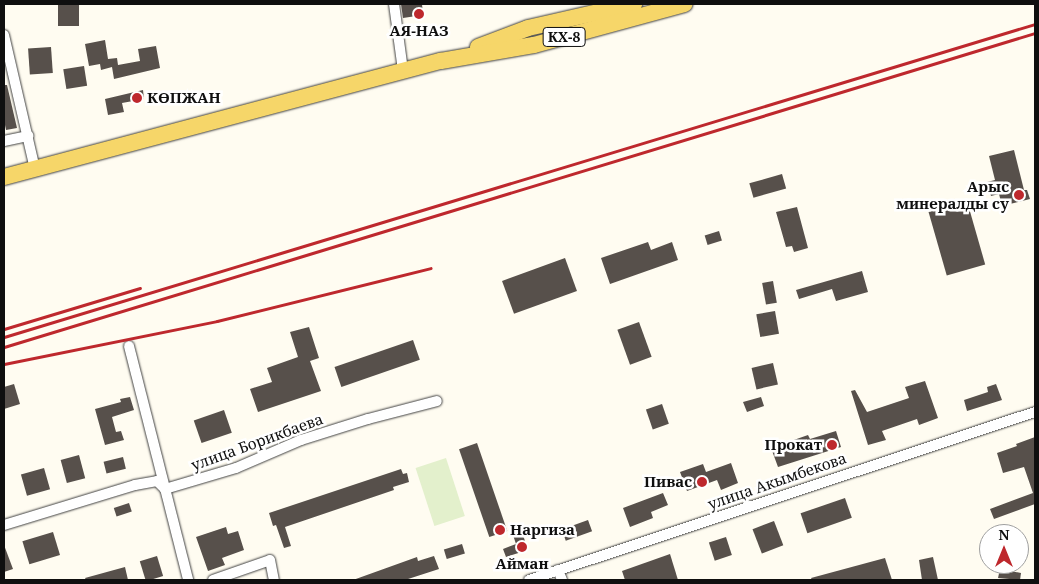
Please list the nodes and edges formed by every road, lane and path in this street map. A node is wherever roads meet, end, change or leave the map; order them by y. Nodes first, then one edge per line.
1 (394, 4) edge
2 (634, 4) edge
3 (684, 4) edge
4 (528, 28) junction
5 (4, 35) edge
6 (534, 45) junction
7 (441, 61) junction
8 (403, 71) junction
9 (28, 136) junction
10 (4, 141) edge
11 (35, 169) junction
12 (4, 177) edge
13 (129, 346) dead end
14 (436, 402) dead end
15 (1035, 412) edge
16 (165, 489) junction
17 (4, 525) edge
18 (558, 570) junction
19 (188, 580) edge
20 (214, 580) edge
21 (274, 580) edge
22 (529, 580) edge
23 (562, 580) edge

1 - 8 street
2 - 4 main road, КХ-8
3 - 6 main road, КХ-8
4 - 6 main road
4 - 7 main road, КХ-8
5 - 9 street
6 - 7 main road, КХ-8
7 - 8 main road, КХ-8
8 - 11 main road, КХ-8
9 - 10 street
9 - 11 street
11 - 12 main road, КХ-8
13 - 16 street
14 - 16 street, улица Борикбаева
15 - 18 street, улица Акымбекова
16 - 17 street
16 - 19 street
18 - 22 street, улица Акымбекова
18 - 23 street
20 - 21 street

